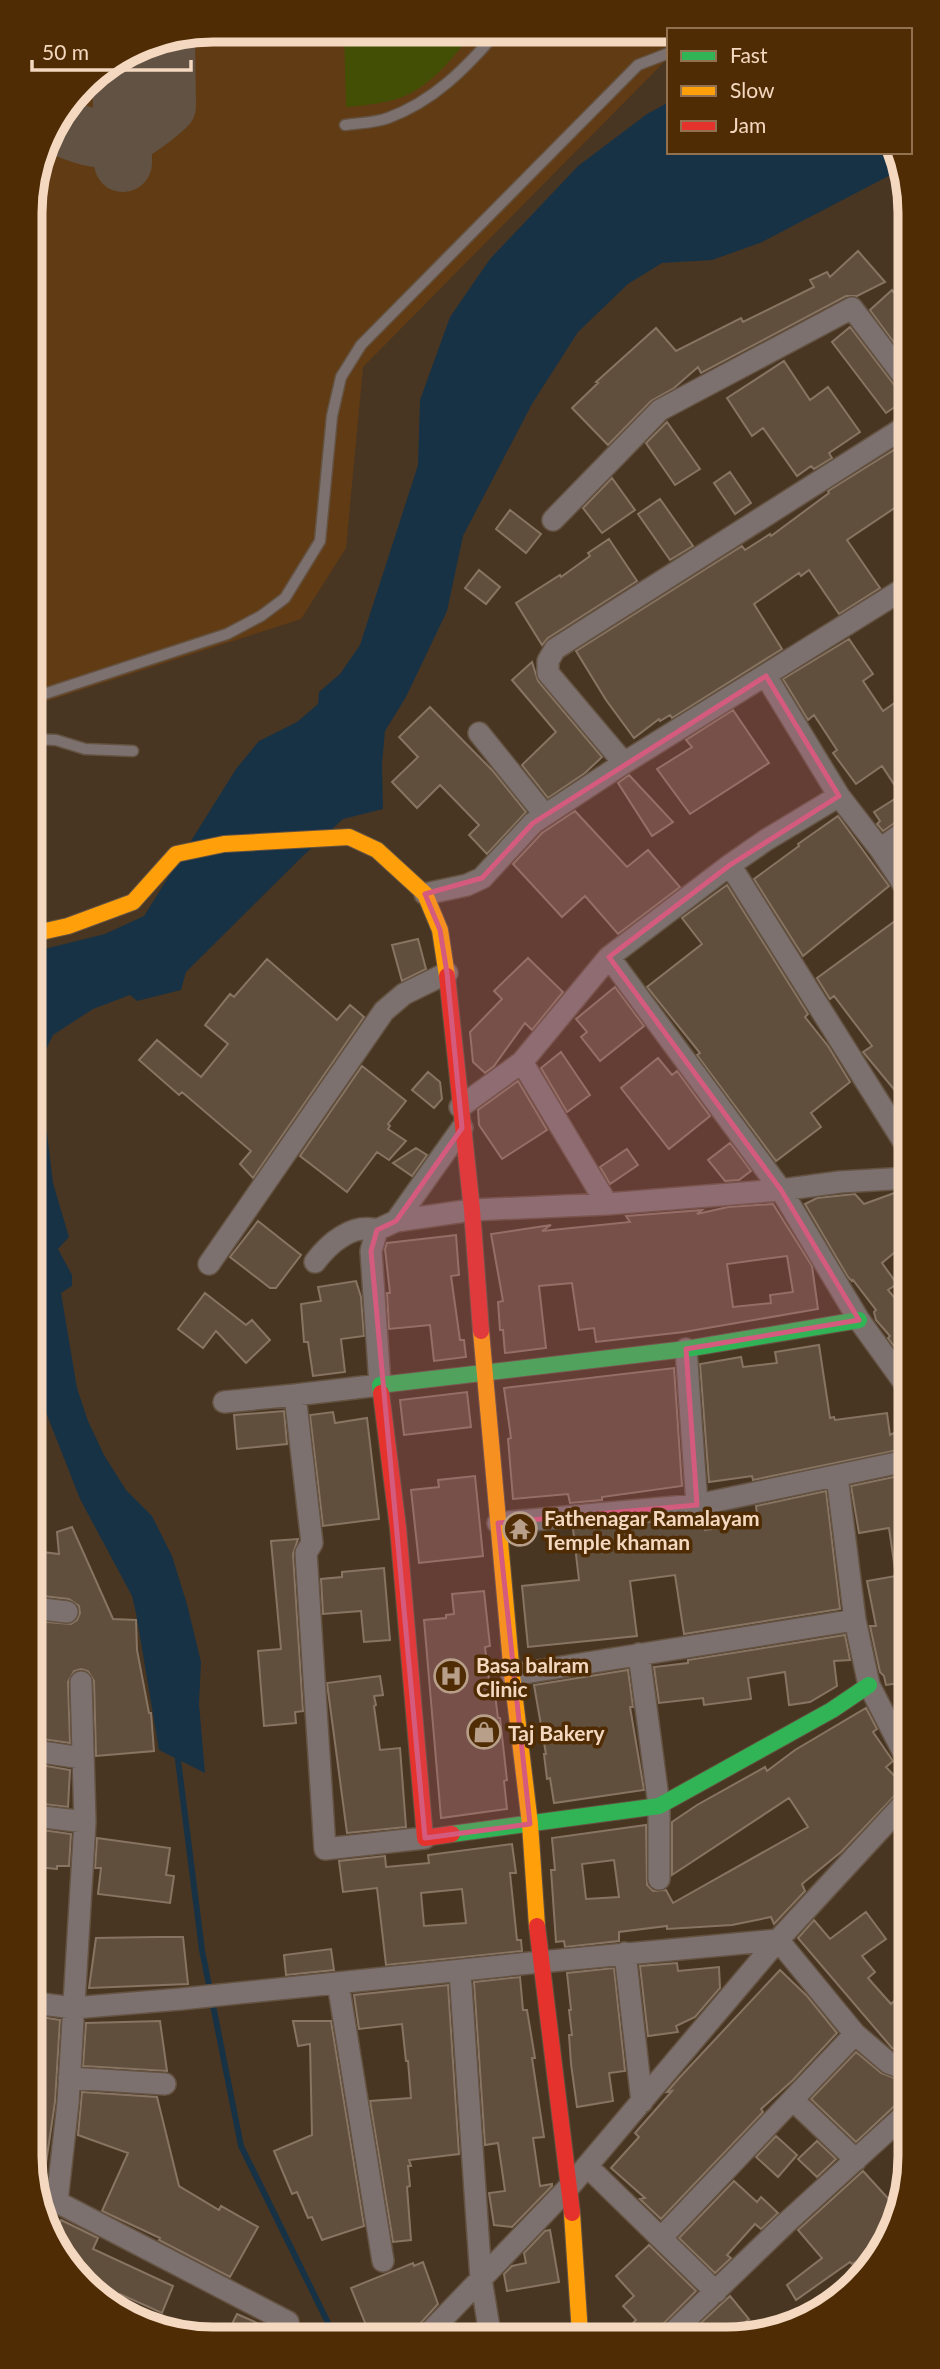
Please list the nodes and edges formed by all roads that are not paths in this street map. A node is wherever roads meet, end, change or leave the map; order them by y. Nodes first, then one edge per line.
1 (488, 42) edge
2 (667, 54) edge
3 (345, 125) dead end
4 (898, 369) edge
5 (898, 432) edge
6 (553, 520) dead end
7 (898, 592) edge
8 (766, 676) junction
9 (42, 695) edge
10 (479, 733) dead end
11 (42, 740) edge
12 (133, 751) dead end
13 (624, 763) junction
14 (839, 796) junction
15 (545, 815) junction
16 (898, 837) edge
17 (880, 849) junction
18 (730, 865) junction
19 (898, 876) edge
20 (425, 894) junction
21 (42, 932) edge
22 (609, 957) junction
23 (447, 973) junction
24 (522, 1062) junction
25 (461, 1118) junction
26 (898, 1133) edge
27 (898, 1179) edge
28 (781, 1190) junction
29 (607, 1204) junction
30 (472, 1210) junction
31 (387, 1226) junction
32 (315, 1262) dead end
33 (209, 1264) dead end
34 (859, 1320) junction
35 (685, 1349) junction
36 (485, 1372) junction
37 (898, 1374) edge
38 (380, 1385) junction
39 (295, 1395) junction
40 (224, 1402) dead end
41 (898, 1463) edge
42 (838, 1476) junction
43 (697, 1505) junction
44 (498, 1523) junction
45 (42, 1609) edge
46 (67, 1612) dead end
47 (855, 1620) junction
48 (639, 1654) junction
49 (512, 1675) junction
50 (81, 1682) dead end
51 (869, 1685) junction
52 (898, 1742) edge
53 (42, 1752) edge
54 (82, 1758) junction
55 (659, 1806) junction
56 (898, 1810) edge
57 (42, 1817) edge
58 (85, 1822) junction
59 (530, 1824) junction
60 (425, 1839) junction
61 (659, 1879) dead end
62 (778, 1940) junction
63 (625, 1953) junction
64 (540, 1962) junction
65 (460, 1971) junction
66 (338, 1983) junction
67 (42, 2004) edge
68 (73, 2008) junction
69 (855, 2034) junction
70 (898, 2066) edge
71 (69, 2078) junction
72 (165, 2084) dead end
73 (794, 2101) junction
74 (642, 2102) junction
75 (898, 2121) edge
76 (856, 2160) junction
77 (587, 2166) junction
78 (570, 2186) junction
79 (47, 2196) edge
80 (57, 2200) junction
81 (661, 2238) junction
82 (383, 2261) dead end
83 (481, 2279) junction
84 (716, 2292) junction
85 (288, 2322) dead end
86 (435, 2327) edge
87 (489, 2327) edge
88 (580, 2327) edge
89 (678, 2327) edge

1 - 3 lane
2 - 9 lane
4 - 6 street
5 - 13 street
7 - 8 street
8 - 13 street
8 - 14 street
10 - 15 street
11 - 12 lane
13 - 15 street
14 - 17 street
14 - 18 street
15 - 20 street
16 - 17 street
17 - 19 street
18 - 22 street
18 - 26 street
20 - 21 street
20 - 23 street
22 - 24 street
22 - 28 street
23 - 25 street
23 - 33 street
24 - 25 street
24 - 29 street
25 - 30 street
25 - 31 street
27 - 28 street
28 - 29 street
28 - 34 street
29 - 30 street
30 - 31 street
30 - 36 street
31 - 32 street
31 - 38 street
34 - 35 street
34 - 37 street
35 - 36 street
35 - 43 street
36 - 38 street
36 - 44 street
38 - 39 street
38 - 60 street
39 - 40 street
39 - 60 street
41 - 42 street
42 - 43 street
42 - 47 street
43 - 44 street
44 - 49 street
45 - 46 street
47 - 48 street
47 - 51 street
48 - 49 street
48 - 55 street
49 - 59 street
50 - 54 street
51 - 52 street
51 - 55 street
53 - 54 street
54 - 58 street
55 - 59 street
55 - 61 street
56 - 62 street
57 - 58 street
58 - 68 street
59 - 60 street
59 - 64 street
62 - 63 street
62 - 69 street
62 - 74 street
63 - 64 street
63 - 74 street
64 - 65 street
64 - 78 street
65 - 66 street
65 - 83 street
66 - 68 street
66 - 82 street
67 - 68 street
68 - 71 street
69 - 70 street
69 - 73 street
71 - 72 street
71 - 80 street
73 - 76 street
73 - 81 street
74 - 77 street
75 - 76 street
76 - 84 street
77 - 78 street
77 - 81 street
78 - 83 street
78 - 88 street
79 - 80 street
80 - 85 street
81 - 84 street
83 - 86 street
83 - 87 street
84 - 89 street

